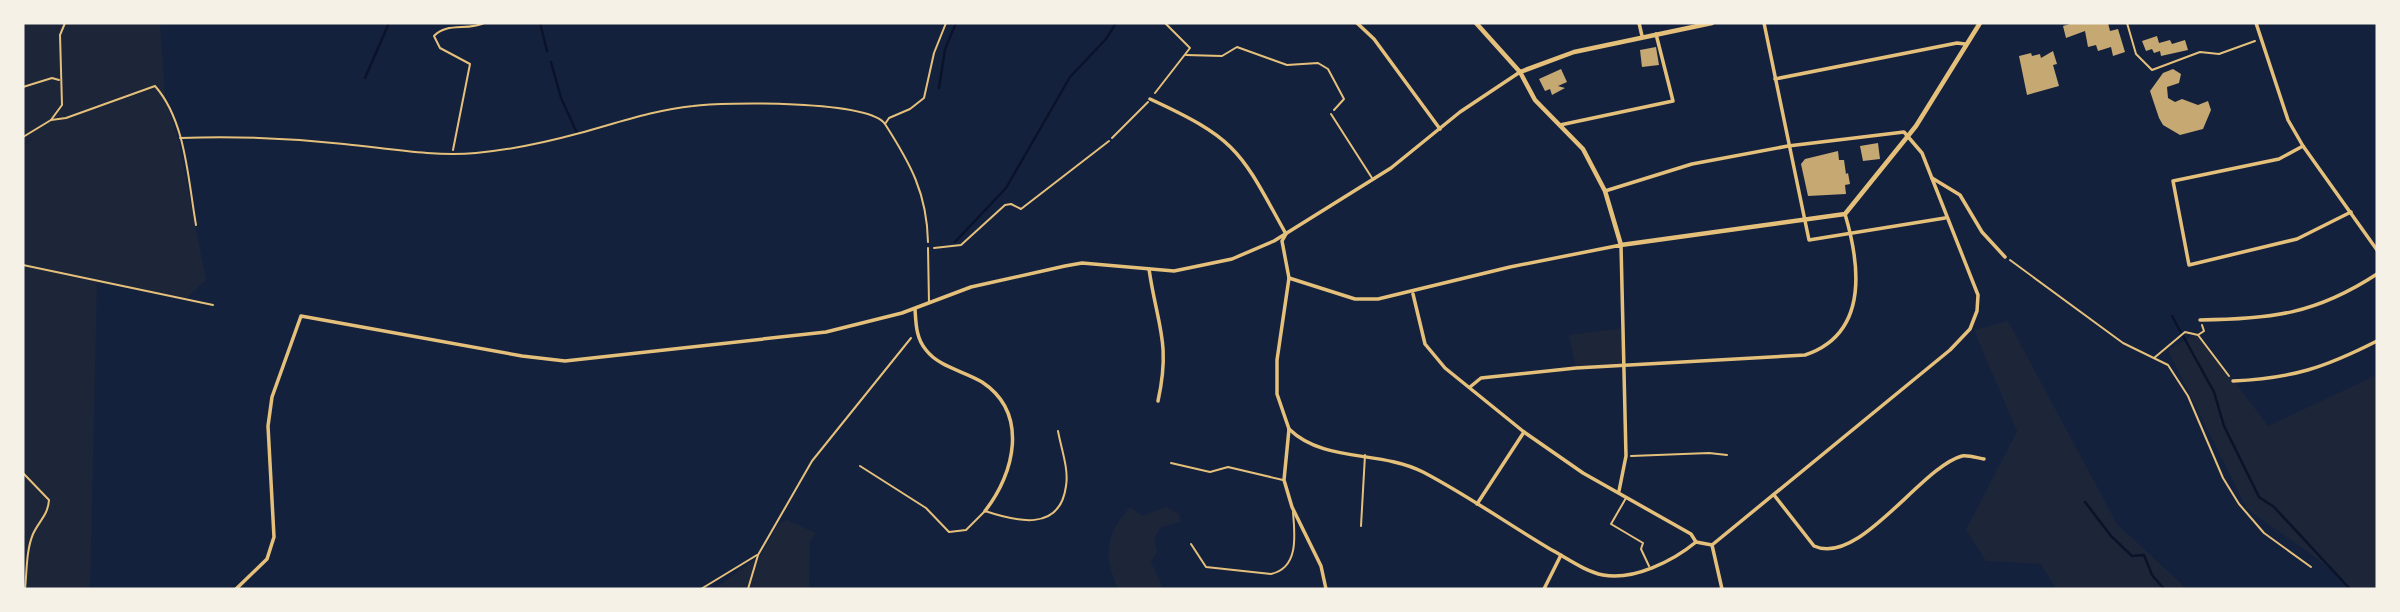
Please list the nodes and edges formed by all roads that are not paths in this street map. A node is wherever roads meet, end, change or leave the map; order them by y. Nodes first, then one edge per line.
1 (1357, 23) edge
2 (1476, 23) edge
3 (1639, 23) edge
4 (1712, 23) edge
5 (1764, 23) edge
6 (1980, 23) edge
7 (2256, 23) edge
8 (1656, 34) junction
9 (1642, 36) junction
10 (1965, 44) junction
11 (1520, 72) junction
12 (1775, 79) junction
13 (1150, 99) joint
14 (1331, 114) road end
15 (1560, 125) junction
16 (1440, 129) junction
17 (1909, 135) junction
18 (1112, 138) dead end
19 (1788, 146) junction
20 (2302, 146) junction
21 (1931, 177) junction
22 (1373, 179) junction
23 (1605, 191) junction
24 (2351, 212) junction
25 (1845, 214) junction
26 (1945, 218) junction
27 (1803, 219) junction
28 (1286, 234) junction
29 (1849, 236) junction
30 (1621, 245) junction
31 (928, 248) road end
32 (2377, 250) edge
33 (2005, 257) road end
34 (1149, 269) junction
35 (2377, 274) edge
36 (1289, 278) junction
37 (1412, 293) junction
38 (929, 304) junction
39 (915, 309) junction
40 (2200, 320) road end
41 (2377, 341) edge
42 (1624, 366) junction
43 (2233, 381) road end
44 (1470, 387) junction
45 (1158, 401) dead end
46 (1289, 429) junction
47 (1058, 431) dead end
48 (1524, 432) junction
49 (1366, 455) junction
50 (1984, 459) dead end
51 (1171, 463) dead end
52 (860, 466) dead end
53 (1284, 480) junction
54 (1619, 491) junction
55 (1774, 495) junction
56 (1626, 497) junction
57 (1477, 504) junction
58 (1292, 507) junction
59 (985, 511) junction
60 (1361, 526) dead end
61 (1696, 542) junction
62 (1191, 544) dead end
63 (1712, 545) junction
64 (1561, 555) junction
65 (1649, 567) junction
66 (236, 589) edge
67 (1326, 589) edge
68 (1544, 589) edge
69 (1722, 589) edge

1 - 16 street
2 - 11 street
3 - 9 street
4 - 8 street
5 - 12 street
6 - 10 street
7 - 20 street
8 - 9 street
8 - 15 street
9 - 11 street
10 - 12 street
10 - 17 street
11 - 15 street
11 - 16 street
12 - 19 street
13 - 18 lane
13 - 28 street
14 - 22 lane
15 - 23 street
16 - 22 street
17 - 19 street
17 - 21 street
17 - 25 street
19 - 23 street
19 - 27 street
20 - 24 street
20 - 24 street
21 - 26 street
21 - 33 street
22 - 28 street
23 - 30 street
24 - 32 street
25 - 27 street
25 - 29 street
26 - 29 street
26 - 55 street
27 - 29 street
27 - 30 street
28 - 34 street
28 - 36 street
29 - 42 street
30 - 37 street
30 - 42 street
31 - 38 lane
34 - 38 street
34 - 45 street
35 - 40 street
36 - 37 street
36 - 46 street
37 - 44 street
38 - 39 street
39 - 59 street
39 - 66 street
41 - 43 street
42 - 44 street
42 - 54 street
44 - 48 street
46 - 49 street
46 - 53 street
47 - 59 lane
48 - 54 street
48 - 57 street
49 - 57 street
49 - 60 lane
50 - 55 street
51 - 53 lane
52 - 59 lane
53 - 58 street
54 - 56 street
55 - 63 street
56 - 61 street
56 - 65 lane
57 - 64 street
58 - 62 lane
58 - 67 street
61 - 63 street
61 - 65 street
63 - 69 street
64 - 65 street
64 - 68 street

